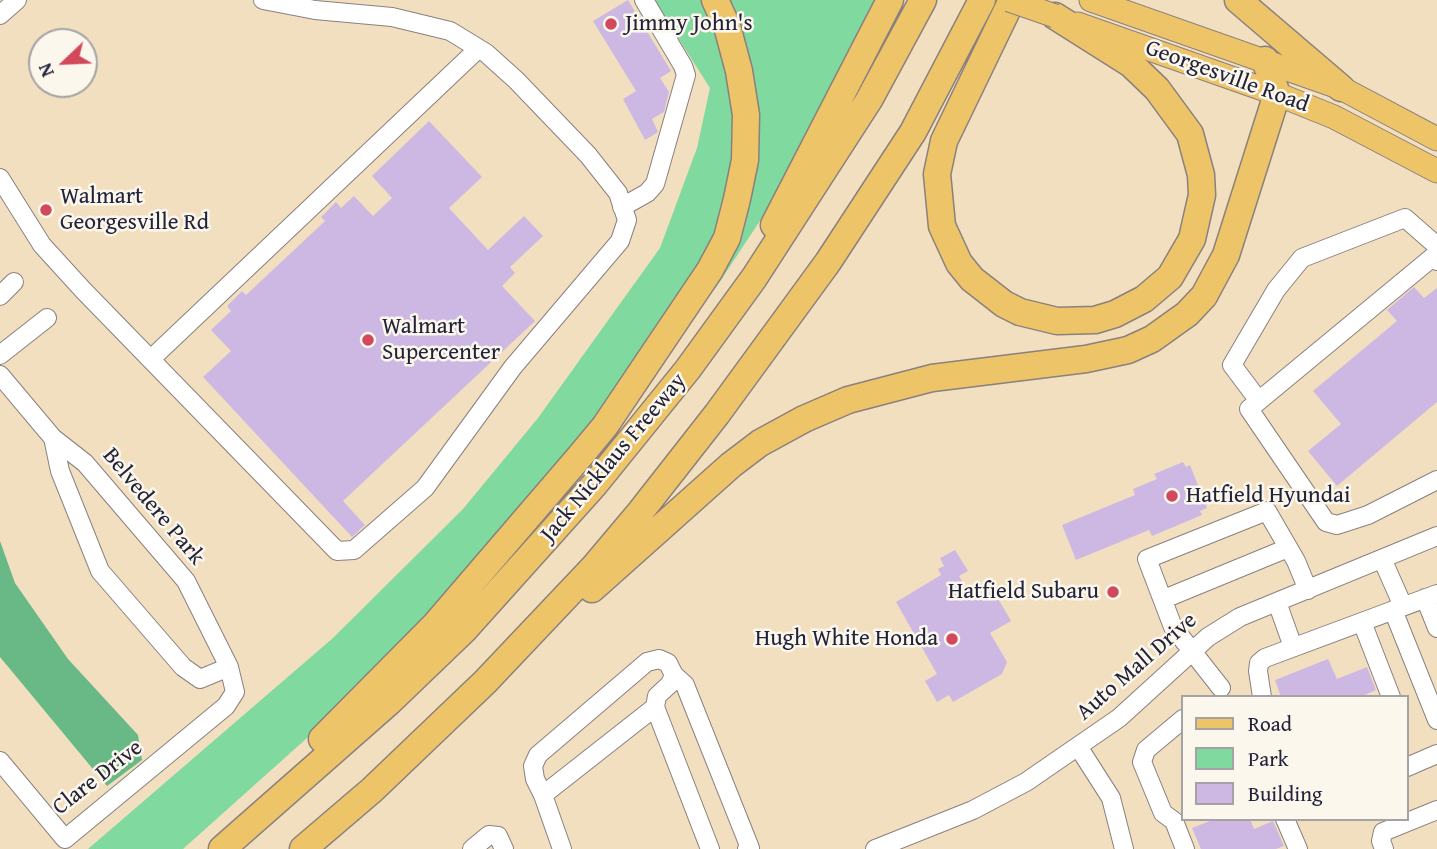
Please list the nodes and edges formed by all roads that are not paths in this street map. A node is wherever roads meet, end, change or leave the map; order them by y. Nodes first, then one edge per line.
1 (17, 0) edge
2 (263, 0) edge
3 (644, 0) edge
4 (715, 0) edge
5 (890, 0) edge
6 (923, 0) edge
7 (982, 0) edge
8 (1011, 0) edge
9 (1091, 0) edge
10 (1238, 0) edge
11 (306, 4) edge
12 (377, 8) edge
13 (0, 15) edge
14 (1055, 16) junction
15 (478, 49) junction
16 (1265, 60) junction
17 (1341, 88) junction
18 (1277, 94) junction
19 (1437, 139) edge
20 (1437, 171) edge
21 (0, 178) edge
22 (622, 207) junction
23 (1436, 254) edge
24 (754, 278) junction
25 (14, 282) dead end
26 (0, 296) edge
27 (47, 318) dead end
28 (0, 355) edge
29 (152, 358) junction
30 (0, 375) edge
31 (1259, 401) junction
32 (53, 438) junction
33 (1436, 483) edge
34 (1437, 536) edge
35 (1287, 548) junction
36 (1383, 561) junction
37 (1308, 590) junction
38 (1431, 596) edge
39 (1164, 599) junction
40 (1277, 602) junction
41 (1398, 608) junction
42 (1362, 622) junction
43 (1437, 628) edge
44 (1293, 647) junction
45 (1192, 652) junction
46 (229, 667) junction
47 (674, 675) junction
48 (489, 677) junction
49 (235, 692) joint
50 (1219, 694) edge
51 (1262, 695) edge
52 (1390, 695) edge
53 (655, 707) junction
54 (1182, 720) edge
55 (1437, 720) edge
56 (1079, 748) junction
57 (1437, 754) edge
58 (1409, 760) edge
59 (0, 761) edge
60 (295, 786) junction
61 (543, 795) junction
62 (1437, 810) edge
63 (1179, 817) edge
64 (1286, 821) edge
65 (222, 849) edge
66 (303, 849) edge
67 (472, 849) edge
68 (504, 849) edge
69 (562, 849) edge
70 (710, 849) edge
71 (747, 849) edge
72 (875, 849) edge
73 (1124, 849) edge
74 (1185, 849) edge
75 (1298, 849) edge
76 (1384, 849) edge

1 - 13 street
2 - 11 street
3 - 22 street
4 - 60 highway
5 - 24 highway
6 - 24 highway, Jack Nicklaus Freeway
7 - 48 highway
8 - 14 main road, Georgesville Road, bridge
8 - 14 highway
9 - 16 main road, Georgesville Road
10 - 17 highway
11 - 12 street
12 - 15 street
14 - 18 main road, Georgesville Road
15 - 22 street
15 - 29 street
16 - 17 main road, Georgesville Road
16 - 18 highway
17 - 19 main road, Georgesville Road
18 - 20 main road, Georgesville Road
18 - 48 highway
21 - 29 street
22 - 29 street
23 - 31 street
23 - 31 street
24 - 60 highway, Jack Nicklaus Freeway
25 - 26 street
27 - 28 street
30 - 32 street, Belvedere Park
31 - 33 street
32 - 46 street, Belvedere Park
32 - 46 street
34 - 36 street, Auto Mall Drive
35 - 37 street
35 - 39 street
35 - 39 street
36 - 37 street, Auto Mall Drive
36 - 41 street
37 - 40 street, Auto Mall Drive
38 - 41 street
38 - 43 street
39 - 45 street
40 - 44 street
40 - 45 street, Auto Mall Drive
41 - 42 street
41 - 55 street
42 - 44 street
42 - 52 street
44 - 51 street
45 - 50 street
45 - 56 street, Auto Mall Drive
46 - 49 street, Belvedere Park
47 - 53 street
47 - 61 street
47 - 71 street
48 - 66 highway
49 - 59 street, Clare Drive
53 - 61 street
53 - 70 street
54 - 63 street
56 - 72 street, Auto Mall Drive
56 - 73 street
57 - 58 street
60 - 65 highway, Jack Nicklaus Freeway
61 - 69 street
62 - 76 street
63 - 74 street
64 - 75 street
67 - 68 street

